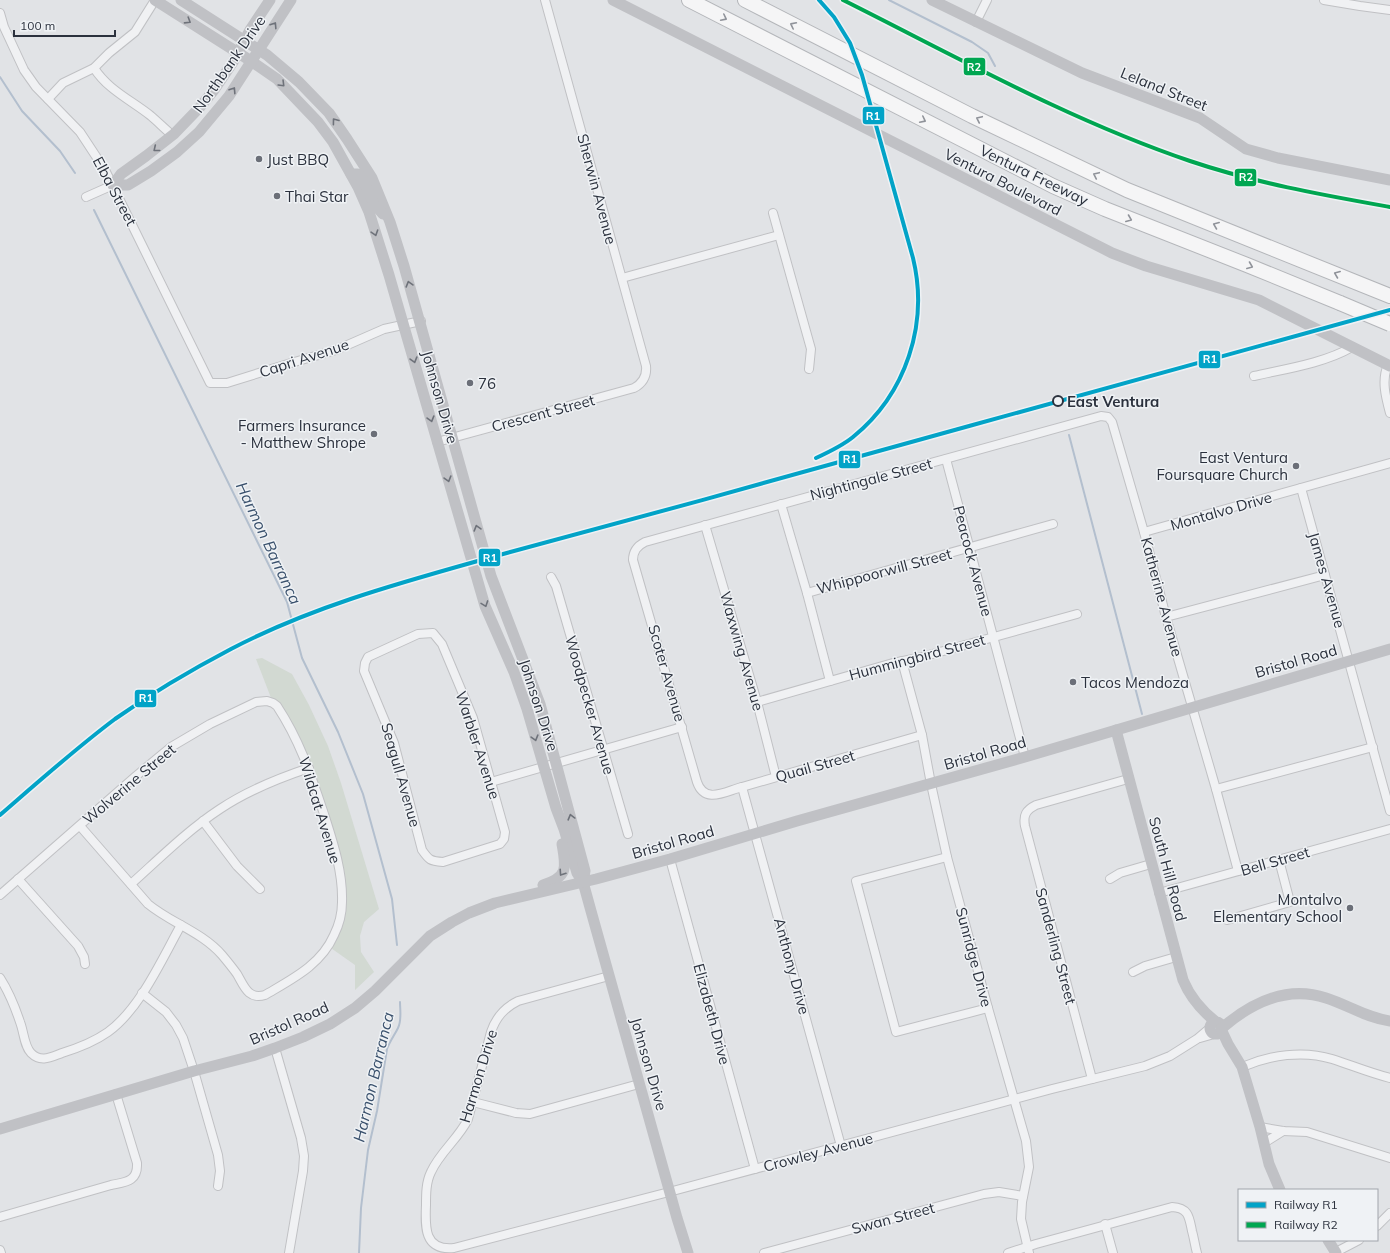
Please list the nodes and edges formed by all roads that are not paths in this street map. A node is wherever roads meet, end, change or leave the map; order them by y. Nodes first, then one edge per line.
1 (155, 0) edge
2 (181, 0) edge
3 (270, 0) edge
4 (291, 0) edge
5 (545, 0) edge
6 (613, 0) edge
7 (690, 0) edge
8 (745, 0) edge
9 (932, 0) edge
10 (987, 0) edge
11 (1324, 0) edge
12 (1390, 10) edge
13 (0, 13) edge
14 (976, 22) junction
15 (244, 40) junction
16 (259, 50) junction
17 (238, 52) junction
18 (251, 61) junction
19 (94, 68) junction
20 (48, 99) junction
21 (318, 122) junction
22 (172, 135) junction
23 (364, 166) junction
24 (351, 174) junction
25 (1390, 180) edge
26 (112, 185) junction
27 (86, 197) dead end
28 (773, 213) dead end
29 (390, 222) junction
30 (779, 234) junction
31 (622, 278) junction
32 (1390, 296) edge
33 (421, 321) junction
34 (1390, 324) edge
35 (404, 325) junction
36 (1352, 347) junction
37 (1389, 366) edge
38 (810, 369) dead end
39 (1254, 376) dead end
40 (645, 378) joint
41 (210, 383) joint
42 (1390, 413) edge
43 (1108, 417) joint
44 (452, 438) junction
45 (437, 442) junction
46 (946, 458) junction
47 (1390, 463) edge
48 (1301, 488) junction
49 (781, 504) junction
50 (1053, 524) dead end
51 (706, 525) junction
52 (1144, 532) junction
53 (636, 548) joint
54 (969, 548) junction
55 (1325, 575) junction
56 (550, 577) dead end
57 (807, 592) junction
58 (1077, 614) dead end
59 (1166, 617) junction
60 (433, 634) joint
61 (993, 637) junction
62 (1390, 649) edge
63 (902, 661) junction
64 (1349, 661) junction
65 (830, 681) junction
66 (757, 702) junction
67 (273, 703) joint
68 (1193, 707) junction
69 (682, 727) junction
70 (1116, 730) junction
71 (922, 735) junction
72 (1373, 747) junction
73 (603, 750) junction
74 (1025, 757) junction
75 (556, 764) junction
76 (544, 767) junction
77 (309, 768) junction
78 (776, 777) junction
79 (1128, 779) junction
80 (491, 782) junction
81 (931, 784) junction
82 (742, 787) junction
83 (1216, 789) junction
84 (708, 794) joint
85 (556, 808) junction
86 (1390, 811) edge
87 (203, 821) junction
88 (80, 826) junction
89 (1390, 829) edge
90 (628, 834) dead end
91 (755, 834) junction
92 (504, 839) joint
93 (948, 857) junction
94 (670, 858) junction
95 (1279, 860) junction
96 (1151, 864) junction
97 (1238, 871) junction
98 (18, 879) junction
99 (1110, 879) dead end
100 (583, 882) junction
101 (131, 884) junction
102 (260, 889) dead end
103 (1159, 893) junction
104 (0, 895) edge
105 (495, 903) junction
106 (1227, 920) dead end
107 (181, 925) junction
108 (1176, 957) junction
109 (85, 964) dead end
110 (1133, 972) dead end
111 (609, 976) junction
112 (0, 978) edge
113 (142, 993) junction
114 (988, 1008) junction
115 (1390, 1021) edge
116 (1216, 1028) junction
117 (275, 1048) junction
118 (1242, 1067) junction
119 (194, 1071) junction
120 (1390, 1078) edge
121 (1092, 1079) junction
122 (639, 1084) junction
123 (116, 1094) junction
124 (1015, 1100) junction
125 (473, 1102) junction
126 (1260, 1127) junction
127 (0, 1129) edge
128 (1283, 1131) junction
129 (1264, 1142) junction
130 (841, 1146) junction
131 (1390, 1158) edge
132 (755, 1169) junction
133 (218, 1186) dead end
134 (1280, 1189) edge
135 (669, 1192) junction
136 (1023, 1196) junction
137 (1390, 1213) edge
138 (0, 1217) edge
139 (1105, 1224) junction
140 (1378, 1225) edge
141 (1329, 1241) edge
142 (1357, 1241) edge
143 (434, 1243) joint
144 (0, 1250) edge
145 (1028, 1250) edge
146 (1, 1253) edge
147 (289, 1253) edge
148 (688, 1253) edge
149 (764, 1253) edge
150 (1008, 1253) edge
151 (1113, 1253) edge
152 (1197, 1253) edge
153 (1336, 1253) edge

1 -> 17 street, Johnson Drive
1 - 19 street
2 - 15 street, Johnson Drive
3 - 15 street, Northbank Drive
16 -> 4 street, Northbank Drive
5 - 31 street, Sherwin Avenue
6 - 36 street, Ventura Boulevard
7 -> 34 highway, Ventura Freeway, bridge
32 -> 8 highway, Ventura Freeway
9 - 14 street, Leland Street
10 - 14 street
11 - 12 street
13 - 20 street, Elba Street
14 - 25 street, Leland Street
15 - 16 street, Johnson Drive
15 - 17 street, Northbank Drive
16 - 18 street, Northbank Drive
23 -> 16 street, Johnson Drive
17 - 18 street, Johnson Drive
17 - 22 street, Northbank Drive
18 -> 21 street, Johnson Drive
26 -> 18 street, Northbank Drive
19 - 20 street
19 - 22 street
20 - 26 street, Elba Street
21 - 23 street
21 - 24 street, Johnson Drive
22 -> 26 street, Northbank Drive
23 - 29 street, Johnson Drive
24 - 29 street
24 -> 35 street, Johnson Drive
26 - 27 street
26 - 41 street, Elba Street
28 - 30 street
33 -> 29 street, Johnson Drive
30 - 31 street
30 - 38 street
31 - 40 street, Sherwin Avenue
33 - 35 street, Capri Avenue
33 - 44 street, Johnson Drive
35 - 41 street, Capri Avenue
35 -> 45 street, Johnson Drive
36 - 37 street, Ventura Boulevard
36 - 39 street
37 - 42 street
40 - 44 street, Crescent Street
43 - 46 street, Nightingale Street
43 - 52 street, Katherine Avenue
44 - 45 street, Crescent Street
75 -> 44 street, Johnson Drive
45 -> 76 street, Johnson Drive
46 - 49 street, Nightingale Street
46 - 54 street, Peacock Avenue
47 - 48 street, Montalvo Drive
48 - 52 street, Montalvo Drive
48 - 55 street, James Avenue
49 - 51 street, Nightingale Street
49 - 57 street
50 - 54 street, Whippoorwill Street
51 - 53 street, Nightingale Street
51 - 66 street, Waxwing Avenue
52 - 59 street, Katherine Avenue
53 - 69 street, Scoter Avenue
54 - 57 street, Whippoorwill Street
54 - 61 street, Peacock Avenue
55 - 59 street
55 - 64 street, James Avenue
56 - 73 street, Woodpecker Avenue
57 - 65 street
58 - 61 street, Hummingbird Street
59 - 68 street, Katherine Avenue
60 - 80 street, Warbler Avenue
60 - 92 street, Seagull Avenue
61 - 63 street, Hummingbird Street
61 - 74 street, Peacock Avenue
62 - 64 street, Bristol Road
63 - 65 street, Hummingbird Street
63 - 71 street, Sunridge Drive
64 - 68 street, Bristol Road
64 - 72 street, James Avenue
65 - 66 street, Hummingbird Street
66 - 78 street, Waxwing Avenue
67 - 77 street, Wildcat Avenue
67 - 88 street, Wolverine Street
68 - 70 street, Bristol Road
68 - 83 street, Katherine Avenue
69 - 73 street
69 - 84 street, Scoter Avenue
70 - 74 street, Bristol Road
70 - 79 street, South Hill Road
71 - 78 street, Quail Street
71 - 81 street, Sunridge Drive
72 - 83 street
72 - 86 street, James Avenue
73 - 75 street
73 - 90 street, Woodpecker Avenue
74 - 81 street, Bristol Road
75 - 76 street
100 -> 75 street, Johnson Drive
76 - 80 street
76 - 85 street, Johnson Drive
77 - 87 street
77 - 107 street, Wildcat Avenue
78 - 82 street, Quail Street
79 - 96 street, South Hill Road
79 - 121 street, Sanderling Street
80 - 92 street, Warbler Avenue
81 - 91 street, Bristol Road
81 - 93 street, Sunridge Drive
82 - 84 street, Quail Street
82 - 91 street, Anthony Drive
83 - 97 street, Katherine Avenue
85 - 100 street, Johnson Drive
85 -> 105 street
87 - 101 street
87 - 102 street
88 - 98 street, Wolverine Street
88 - 101 street
89 - 95 street, Bell Street
91 - 94 street, Bristol Road
91 - 130 street, Anthony Drive
93 - 114 street, Sunridge Drive
93 - 114 street
94 - 100 street, Bristol Road
94 - 132 street, Elizabeth Drive
95 - 97 street, Bell Street
95 - 106 street
96 - 99 street
96 - 103 street, South Hill Road
97 - 103 street, Bell Street
98 - 104 street, Wolverine Street
98 - 109 street
100 - 105 street, Bristol Road
100 - 111 street, Johnson Drive
101 - 107 street
103 - 108 street, South Hill Road
105 - 117 street, Bristol Road
107 - 113 street
108 - 110 street
108 - 116 street, South Hill Road
111 - 122 street, Johnson Drive
111 - 125 street, Harmon Drive
112 - 113 street
113 - 119 street
114 - 124 street, Sunridge Drive
115 - 116 street
116 - 118 street, South Hill Road
116 - 121 street, Crowley Avenue
117 - 119 street, Bristol Road
117 - 147 street
118 - 120 street
118 - 126 street, South Hill Road
119 - 123 street, Bristol Road
119 - 133 street
121 - 124 street, Crowley Avenue
122 - 125 street
122 - 135 street, Johnson Drive
123 - 127 street, Bristol Road
123 - 138 street
124 - 130 street, Crowley Avenue
124 - 136 street, Sunridge Drive
125 - 143 street, Harmon Drive
126 - 128 street
126 - 129 street, South Hill Road
128 - 129 street
128 - 131 street
129 - 134 street, South Hill Road
130 - 132 street, Crowley Avenue
132 - 135 street, Crowley Avenue
135 - 143 street, Crowley Avenue
135 - 148 street, Johnson Drive
136 - 145 street, Sunridge Drive
136 - 149 street, Swan Street
137 - 140 street
139 - 145 street
139 - 151 street
139 - 152 street
141 - 153 street
142 - 153 street
144 - 146 street
145 - 150 street

